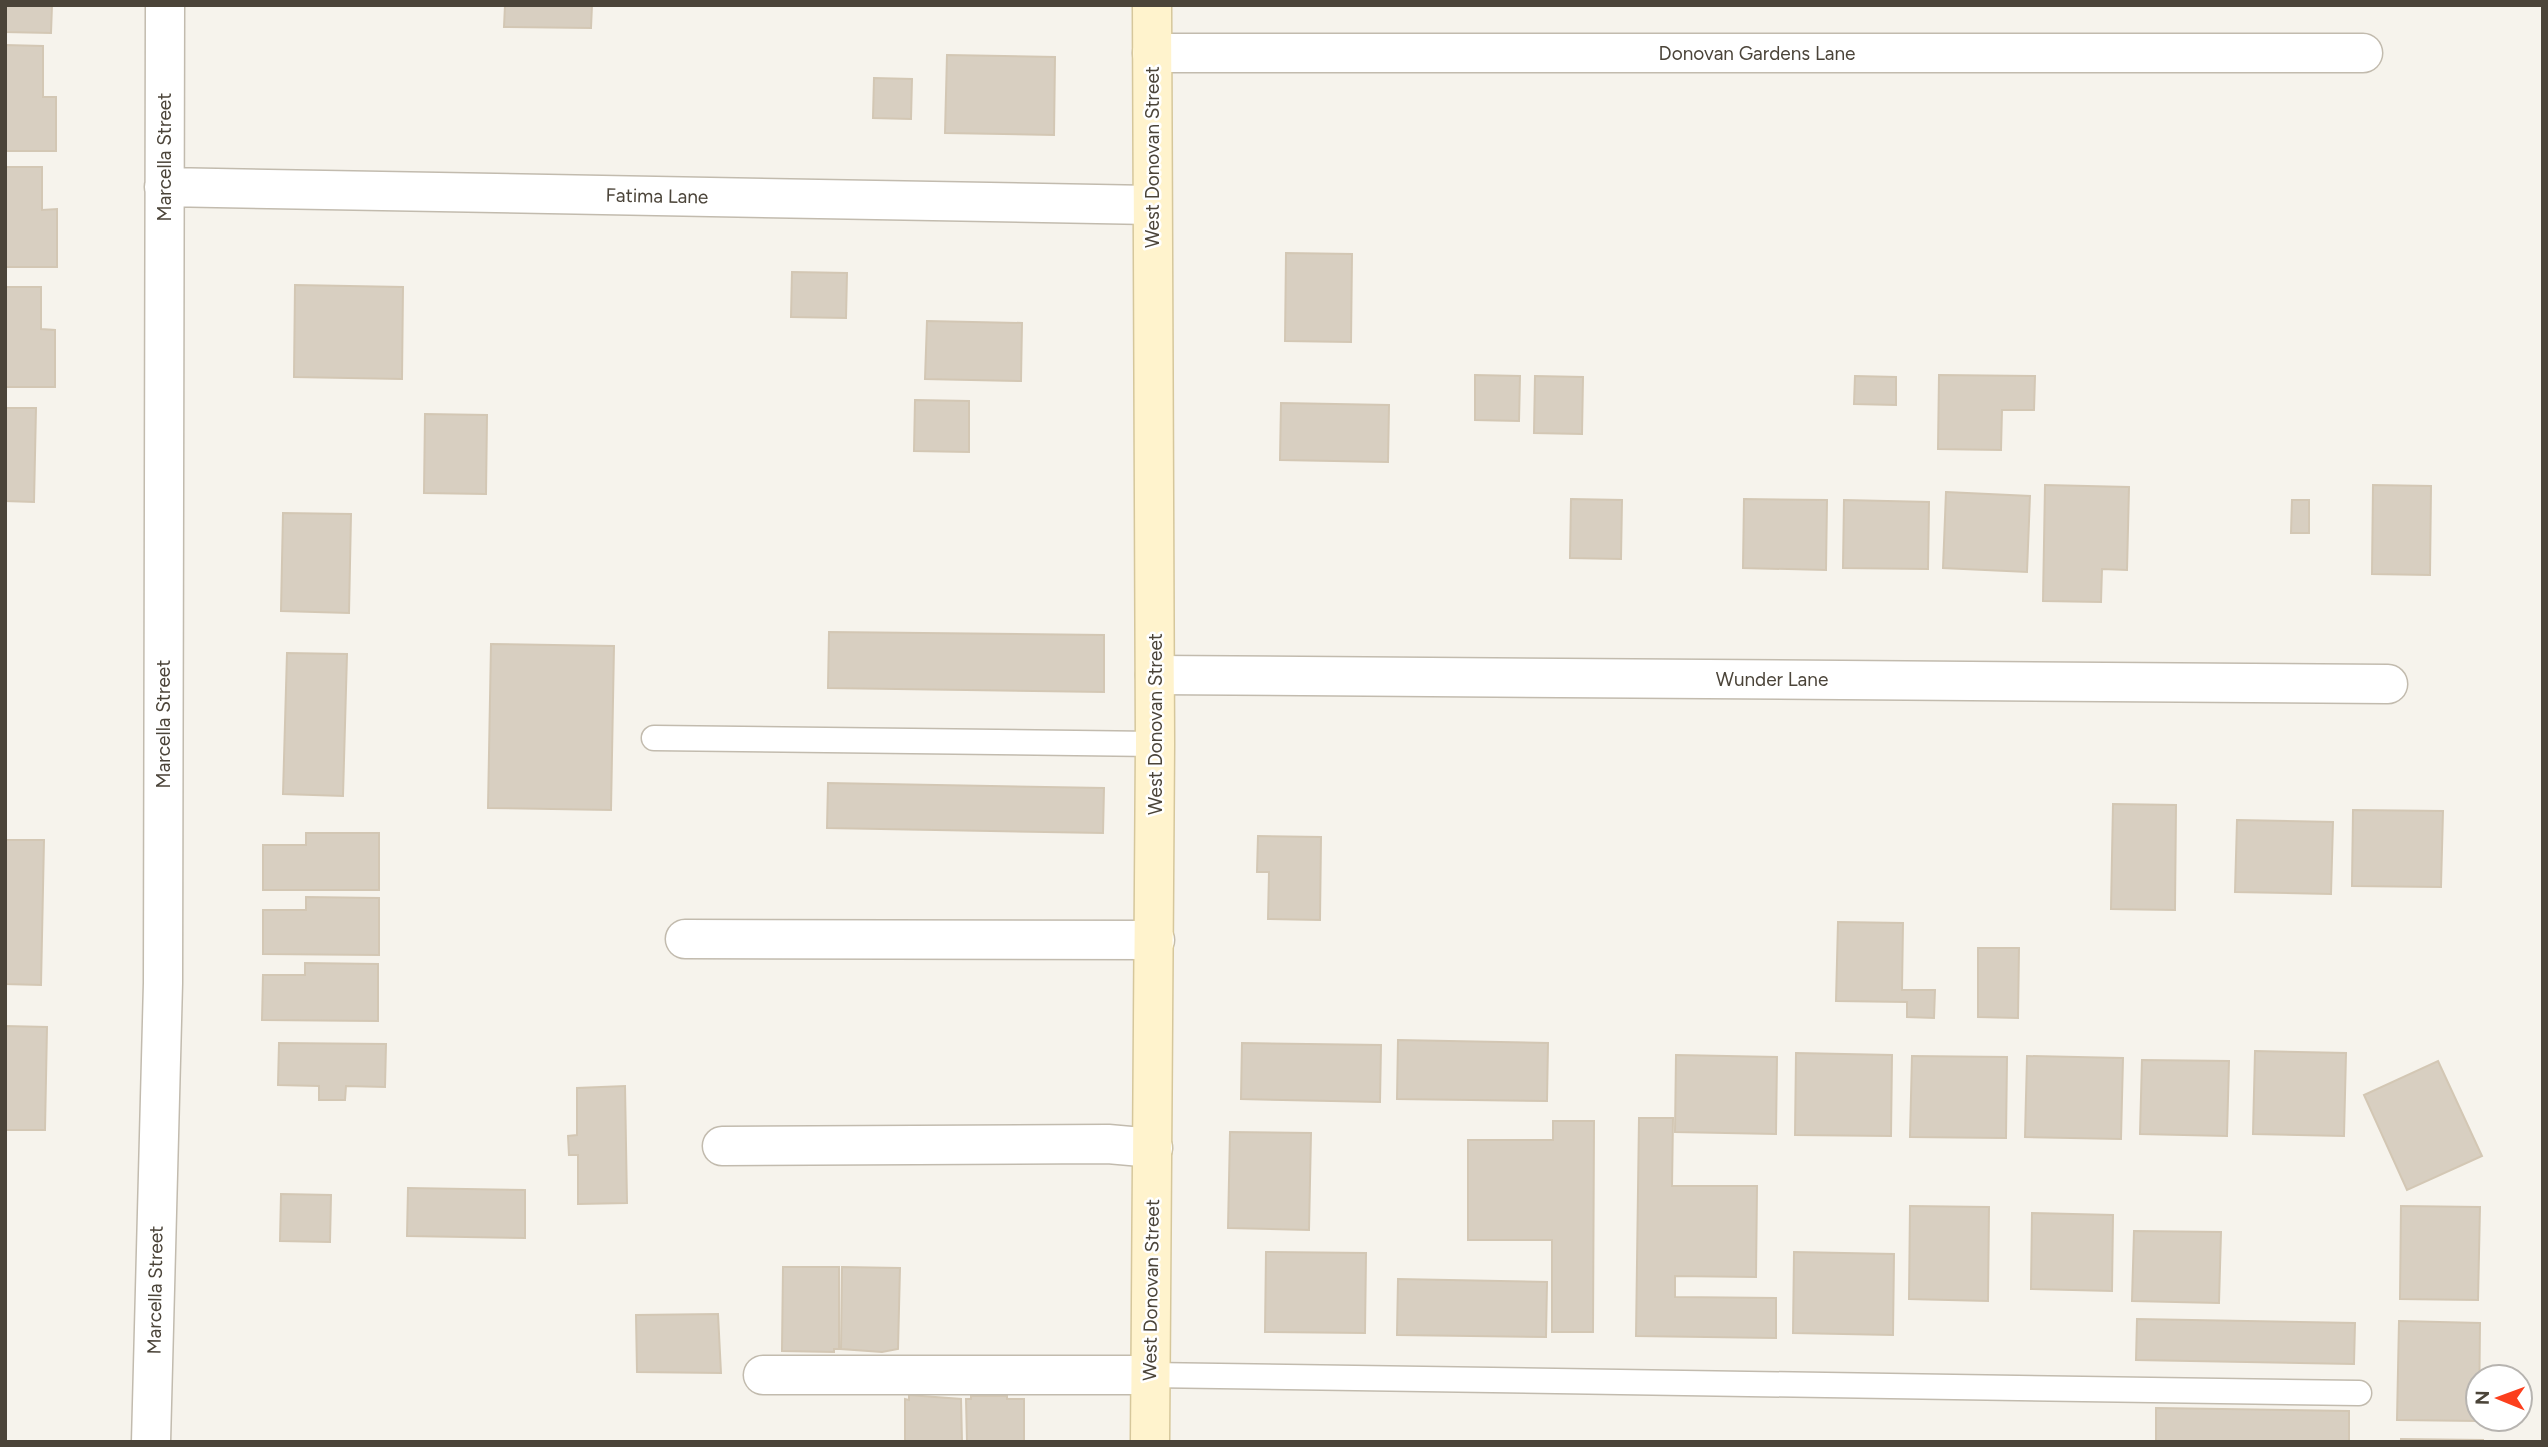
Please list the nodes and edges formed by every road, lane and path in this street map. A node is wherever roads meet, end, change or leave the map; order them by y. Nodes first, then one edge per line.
1 (165, 5) edge
2 (1152, 5) edge
3 (1152, 53) junction
4 (2363, 53) dead end
5 (163, 187) junction
6 (1151, 205) junction
7 (1155, 675) junction
8 (2388, 684) dead end
9 (654, 738) dead end
10 (1155, 744) junction
11 (685, 939) dead end
12 (1155, 940) junction
13 (722, 1146) dead end
14 (1153, 1148) junction
15 (764, 1374) dead end
16 (1149, 1376) junction
17 (2360, 1393) dead end
18 (151, 1442) edge
19 (1150, 1442) edge

1 - 5 street, Marcella Street
2 - 3 street, West Donovan Street
3 - 4 street, Donovan Gardens Lane
3 - 6 street, West Donovan Street
5 - 6 street, Fatima Lane
5 - 18 street, Marcella Street
6 - 7 street, West Donovan Street
7 - 8 street, Wunder Lane
7 - 10 street, West Donovan Street
9 - 10 lane
10 - 12 street, West Donovan Street
11 - 12 street
12 - 14 street, West Donovan Street
13 - 14 street
14 - 16 street, West Donovan Street
15 - 16 street
16 - 17 lane
16 - 19 street, West Donovan Street

